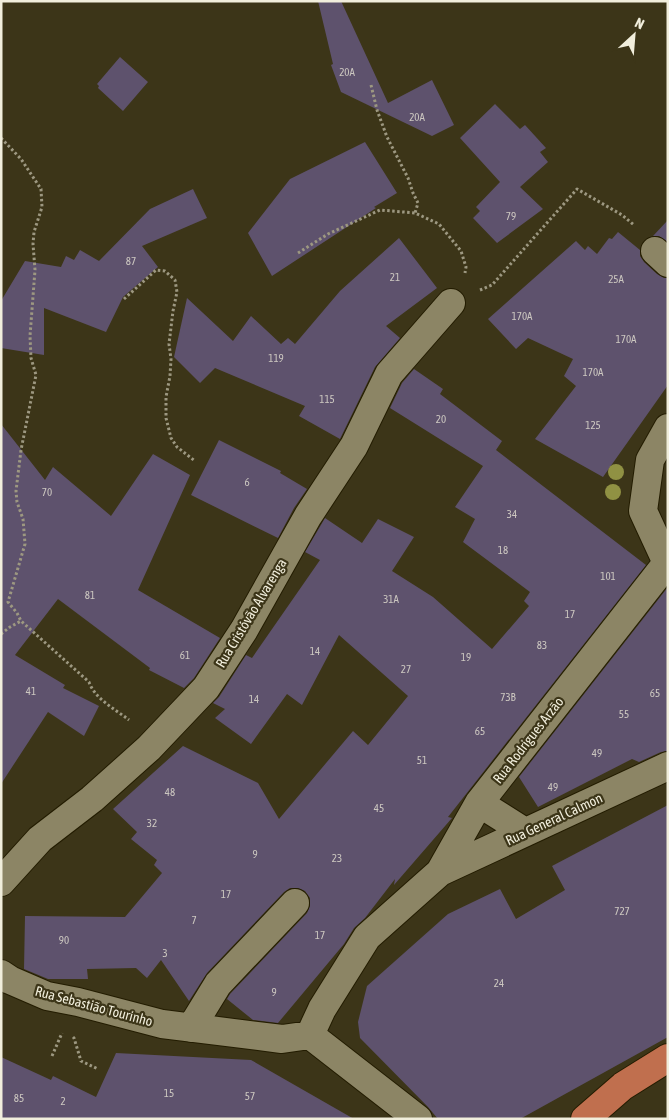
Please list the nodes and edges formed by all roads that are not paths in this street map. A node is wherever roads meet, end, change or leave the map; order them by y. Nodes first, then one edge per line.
1 (451, 303) road end
2 (668, 428) edge
3 (668, 766) edge
4 (479, 803) junction
5 (525, 832) junction
6 (440, 872) junction
7 (1, 882) edge
8 (295, 902) dead end
9 (1, 974) edge
10 (191, 1028) junction
11 (310, 1035) junction
12 (668, 1058) edge
13 (418, 1119) edge
14 (585, 1119) edge

1 - 7 street, Rua Cristóvão Alvarenga
2 - 4 street, Rua Rodrigues Arzão
3 - 5 street, Rua General Calmon
4 - 5 street
4 - 6 street, Rua Rodrigues Arzão
5 - 6 street, Rua General Calmon
6 - 11 street, Rua Rodrigues Arzão
8 - 10 street
9 - 10 street, Rua Sebastião Tourinho
10 - 11 street, Rua Sebastião Tourinho
11 - 13 street
12 - 14 main road

